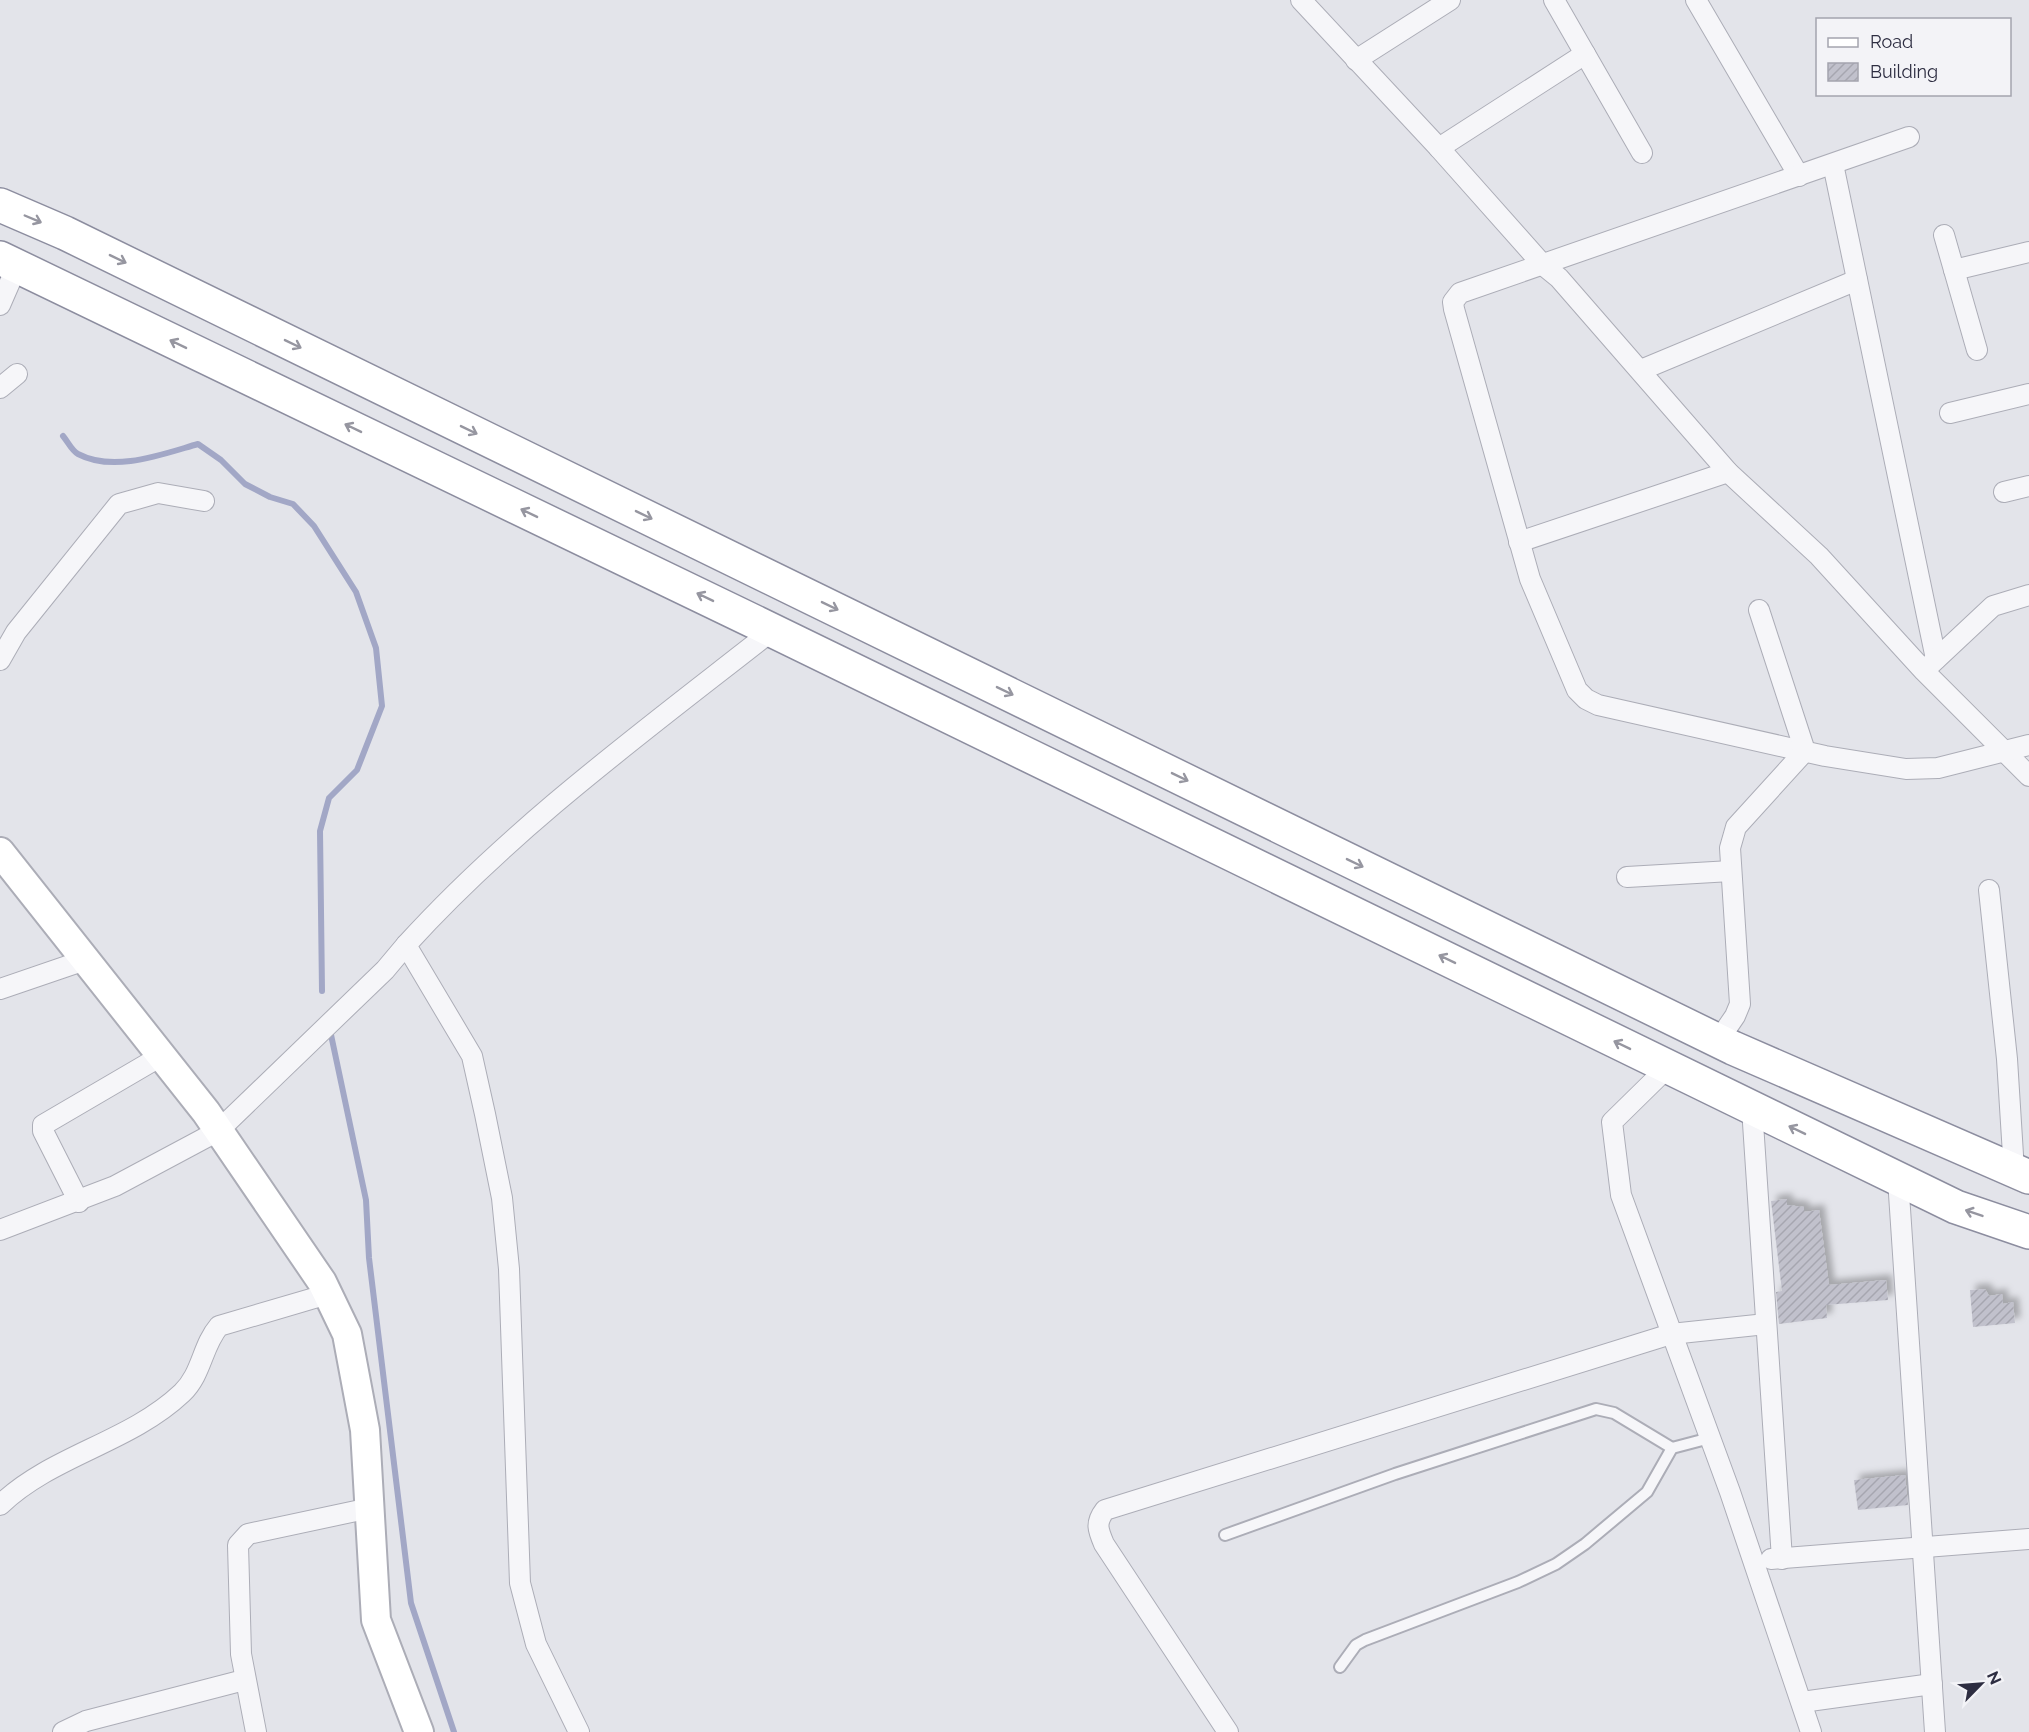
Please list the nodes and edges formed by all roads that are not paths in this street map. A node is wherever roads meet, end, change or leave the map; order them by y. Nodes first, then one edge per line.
1 (1301, 0) edge
2 (1450, 0) edge
3 (1554, 0) edge
4 (1696, 0) edge
5 (1585, 54) junction
6 (1356, 60) junction
7 (1909, 137) dead end
8 (1439, 148) junction
9 (1642, 153) dead end
10 (1833, 164) junction
11 (1799, 176) junction
12 (0, 205) edge
13 (1944, 235) dead end
14 (2029, 252) edge
15 (1543, 265) junction
16 (20, 268) edge
17 (1954, 270) junction
18 (1857, 280) junction
19 (0, 305) edge
20 (1977, 350) dead end
21 (1641, 370) junction
22 (17, 374) dead end
23 (0, 388) edge
24 (2029, 394) edge
25 (1950, 413) dead end
26 (1728, 472) junction
27 (2029, 486) edge
28 (2004, 492) dead end
29 (204, 501) dead end
30 (1519, 542) junction
31 (2029, 595) edge
32 (1759, 610) dead end
33 (765, 627) junction
34 (0, 660) edge
35 (1930, 665) junction
36 (2029, 745) edge
37 (1805, 751) junction
38 (2004, 751) junction
39 (2029, 776) edge
40 (0, 852) edge
41 (1731, 871) junction
42 (1628, 877) dead end
43 (1989, 890) dead end
44 (406, 945) junction
45 (85, 960) junction
46 (0, 989) edge
47 (1718, 1041) junction
48 (161, 1056) junction
49 (1668, 1067) junction
50 (1752, 1108) junction
51 (219, 1131) junction
52 (2022, 1174) edge
53 (1898, 1179) junction
54 (79, 1202) junction
55 (0, 1230) edge
56 (2029, 1233) edge
57 (328, 1294) junction
58 (1766, 1324) junction
59 (1671, 1334) junction
60 (1710, 1438) junction
61 (1672, 1448) junction
62 (0, 1505) edge
63 (370, 1508) junction
64 (1225, 1535) dead end
65 (2029, 1539) edge
66 (1923, 1547) junction
67 (1782, 1559) junction
68 (1754, 1560) junction
69 (1340, 1667) dead end
70 (244, 1680) junction
71 (1932, 1684) junction
72 (1802, 1702) junction
73 (63, 1732) edge
74 (256, 1732) edge
75 (419, 1732) edge
76 (579, 1732) edge
77 (1228, 1732) edge
78 (1811, 1732) edge
79 (1935, 1732) edge

1 - 6 street
2 - 6 street
3 - 5 street
4 - 11 street
5 - 8 street
5 - 9 street
6 - 8 street
7 - 10 street
8 - 15 street
10 - 11 street
10 - 18 street
11 - 15 street
12 -> 47 highway
13 - 17 street
14 - 17 street
15 - 21 street
15 - 30 street
16 - 19 street
33 -> 16 highway
17 - 20 street
18 - 21 street
18 - 35 street
21 - 26 street
22 - 23 street
24 - 25 street
26 - 30 street
26 - 35 street
27 - 28 street
29 - 34 street
30 - 37 street
31 - 35 street
32 - 37 street
33 - 44 street
49 -> 33 highway
35 - 38 street
36 - 38 street
37 - 38 street
37 - 41 street
38 - 39 street
40 - 45 street
41 - 42 street
41 - 47 street
43 - 52 street
44 - 51 street
44 - 76 street
45 - 46 street
45 - 48 street
47 - 52 highway
48 - 51 street
48 - 54 street
49 - 50 highway
49 - 59 street
53 -> 50 highway
50 - 58 street
51 - 54 street
51 - 57 street
56 -> 53 highway
53 - 66 street
54 - 55 street
57 - 62 street
57 - 63 street
58 - 59 street
58 - 67 street
59 - 60 street
59 - 77 street
60 - 61 lane
60 - 68 street
61 - 64 lane
61 - 69 lane
63 - 70 street
63 - 75 street
65 - 66 street
66 - 67 street
66 - 71 street
67 - 68 street
68 - 72 street
70 - 73 street
70 - 74 street
71 - 72 street
71 - 79 street
72 - 78 street

